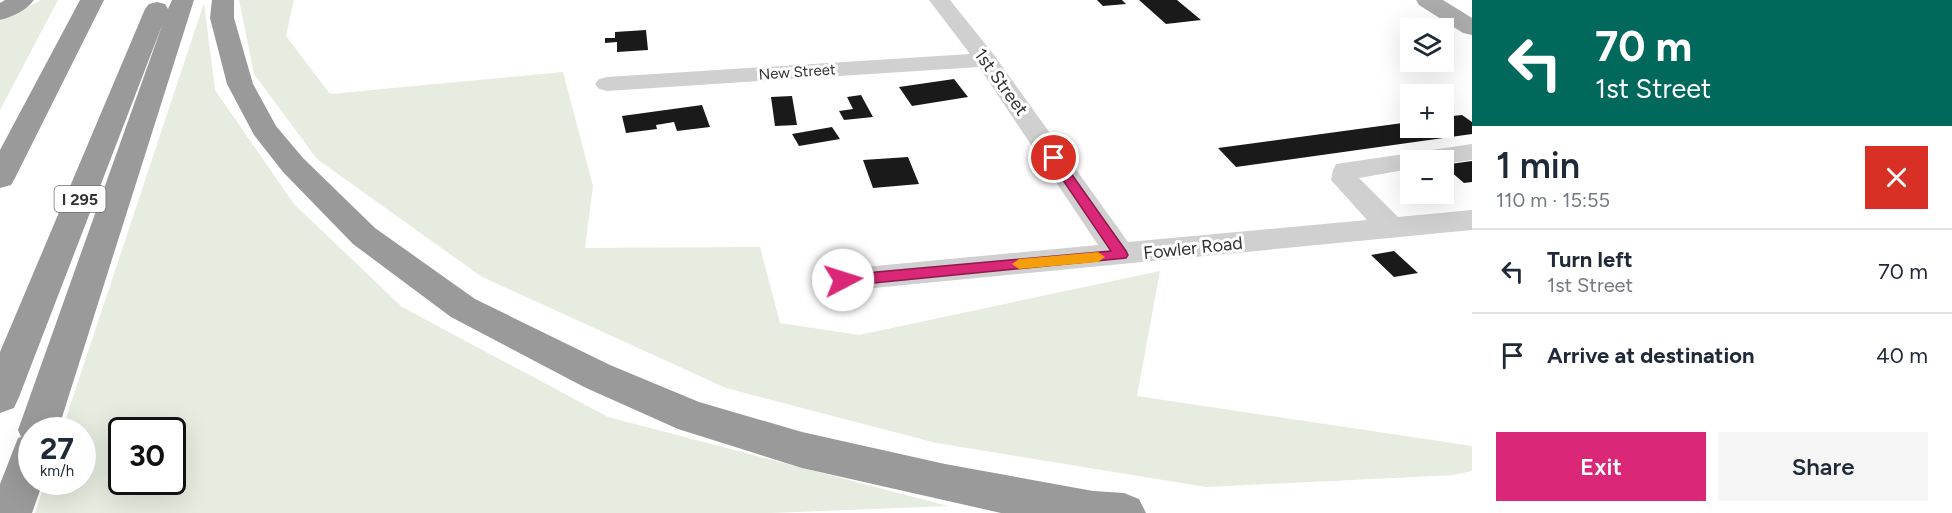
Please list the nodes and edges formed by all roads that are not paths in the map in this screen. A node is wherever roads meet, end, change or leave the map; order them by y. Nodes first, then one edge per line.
1 (22, 0) edge
2 (92, 0) edge
3 (160, 0) edge
4 (183, 0) edge
5 (224, 0) edge
6 (939, 0) edge
7 (1427, 0) edge
8 (0, 13) edge
9 (1472, 28) edge
10 (986, 60) junction
11 (607, 84) dead end
12 (1472, 152) edge
13 (1454, 155) edge
14 (1400, 163) edge
15 (0, 178) edge
16 (1472, 220) edge
17 (1392, 228) junction
18 (1121, 255) junction
19 (843, 280) dead end
20 (0, 397) edge
21 (42, 417) edge
22 (18, 492) edge
23 (11, 513) edge
24 (1124, 513) edge

1 - 8 highway
2 - 15 highway
3 - 20 highway, I 295
4 - 21 highway
5 - 24 highway
6 - 10 street, 1st Street
7 - 9 main road
10 - 11 street, New Street
10 - 18 street, 1st Street
12 - 13 street
14 - 17 street
16 - 17 street, Fowler Road
17 - 18 street, Fowler Road
18 - 19 street, Fowler Road
22 - 23 highway

